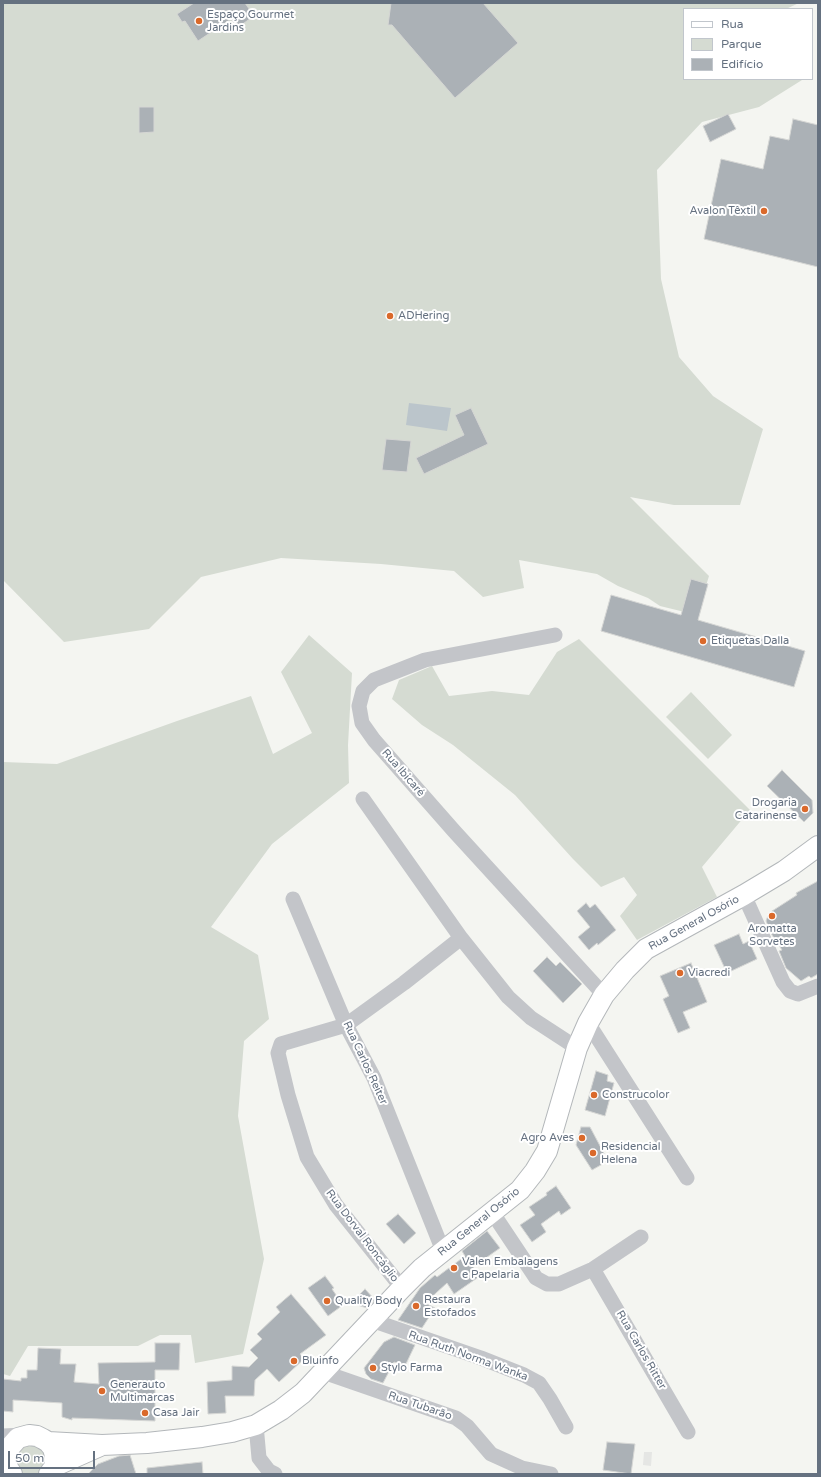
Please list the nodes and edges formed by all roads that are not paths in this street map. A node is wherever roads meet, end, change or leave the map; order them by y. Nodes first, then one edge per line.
1 (555, 635) dead end
2 (363, 799) dead end
3 (818, 846) edge
4 (744, 895) junction
5 (293, 899) dead end
6 (461, 938) junction
7 (818, 986) edge
8 (604, 995) junction
9 (588, 1023) junction
10 (346, 1025) junction
11 (577, 1048) junction
12 (687, 1178) dead end
13 (492, 1212) junction
14 (641, 1237) dead end
15 (443, 1251) junction
16 (593, 1269) junction
17 (402, 1288) junction
18 (371, 1320) junction
19 (323, 1372) junction
20 (256, 1425) junction
21 (566, 1427) dead end
22 (688, 1432) dead end
23 (24, 1435) junction
24 (3, 1436) edge
25 (48, 1442) junction
26 (102, 1445) junction
27 (7, 1467) edge
28 (52, 1470) edge
29 (275, 1474) edge
30 (551, 1474) edge

1 - 8 street, Rua Ibicaré
2 - 6 street
3 - 4 main road, Rua General Osório
4 - 7 street
4 - 8 main road, Rua General Osório
5 - 10 street, Rua Carlos Reiter
6 - 10 street
6 - 11 street
8 - 9 main road, Rua General Osório
9 - 11 main road, Rua General Osório
9 - 12 street
10 - 15 street, Rua Carlos Reiter
10 - 17 street, Rua Dorval Roncáglio
11 - 13 main road, Rua General Osório
13 - 15 main road, Rua General Osório
13 - 16 street
14 - 16 street
15 - 17 main road, Rua General Osório
16 - 22 street, Rua Carlos Ritter
17 - 18 main road, Rua General Osório
18 - 19 main road, Rua General Osório
18 - 21 street, Rua Ruth Norma Wanka
19 - 20 main road, Rua General Osório
19 - 30 street, Rua Tubarão
20 - 26 main road, Rua General Osório
20 - 29 street
23 - 24 street
23 - 25 main road, Rua General Osório
23 - 27 main road
25 - 26 main road, Rua General Osório
25 - 28 main road
26 - 28 main road, Rua General Osório

